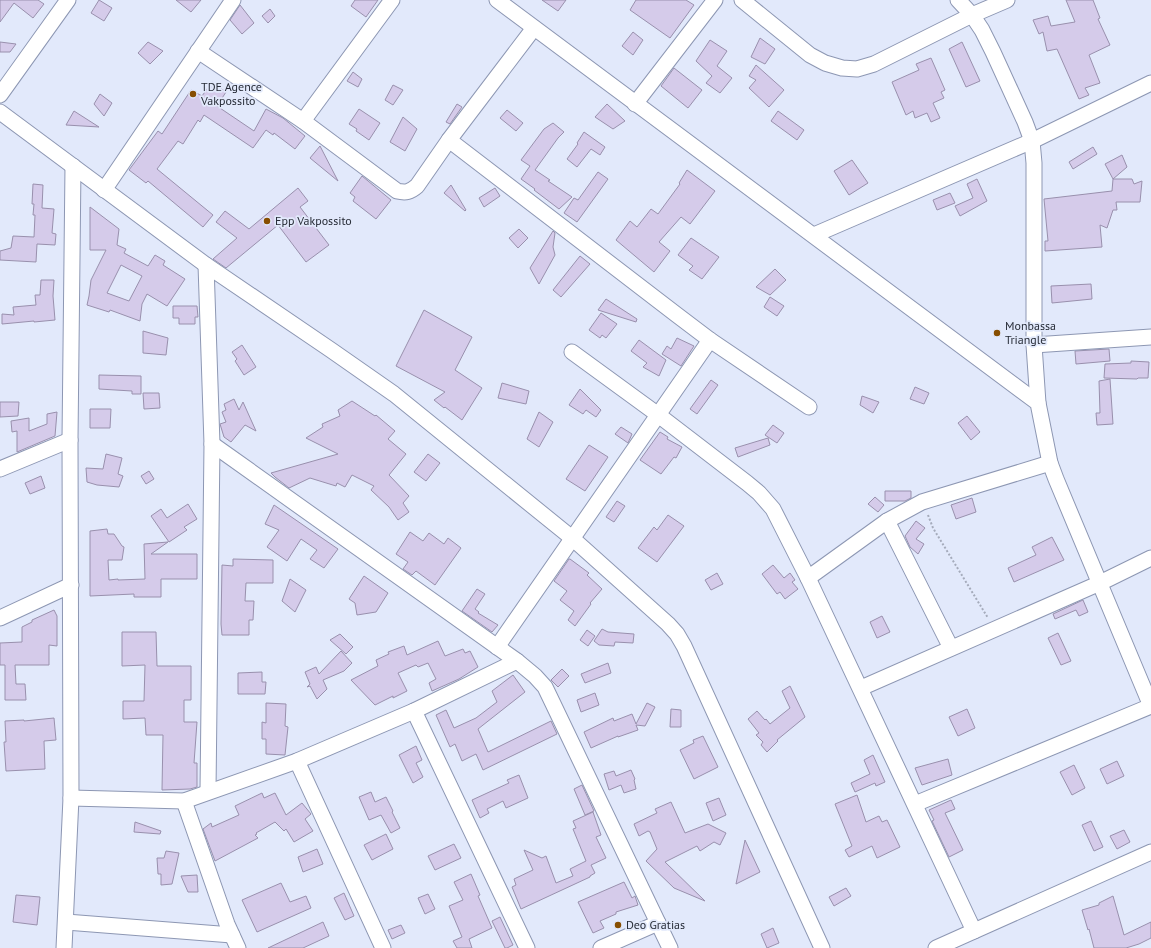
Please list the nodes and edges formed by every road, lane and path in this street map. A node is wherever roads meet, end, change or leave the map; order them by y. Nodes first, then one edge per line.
1 (68, 0) edge
2 (233, 0) edge
3 (392, 0) edge
4 (497, 0) edge
5 (715, 0) edge
6 (742, 0) edge
7 (958, 0) edge
8 (1007, 0) edge
9 (972, 15) junction
10 (534, 28) junction
11 (198, 51) junction
12 (1151, 83) edge
13 (0, 95) edge
14 (635, 104) junction
15 (0, 112) edge
16 (303, 121) junction
17 (450, 140) junction
18 (1032, 141) junction
19 (73, 166) junction
20 (104, 190) junction
21 (814, 235) junction
22 (206, 265) junction
23 (1151, 337) edge
24 (710, 340) junction
25 (1034, 345) junction
26 (572, 352) dead end
27 (1038, 403) junction
28 (809, 407) dead end
29 (657, 414) junction
30 (70, 440) junction
31 (212, 444) junction
32 (1050, 463) junction
33 (0, 469) edge
34 (922, 502) junction
35 (887, 521) junction
36 (572, 538) junction
37 (1151, 558) edge
38 (808, 578) junction
39 (1100, 583) junction
40 (71, 585) junction
41 (0, 618) edge
42 (994, 629) junction
43 (497, 647) junction
44 (951, 648) junction
45 (517, 661) junction
46 (861, 688) junction
47 (1151, 706) edge
48 (414, 711) junction
49 (297, 761) junction
50 (208, 791) junction
51 (71, 798) junction
52 (184, 801) junction
53 (914, 804) junction
54 (1151, 852) edge
55 (66, 922) junction
56 (658, 923) junction
57 (974, 931) junction
58 (235, 942) edge
59 (64, 948) edge
60 (383, 948) edge
61 (527, 948) edge
62 (601, 948) edge
63 (670, 948) edge
64 (822, 948) edge
65 (936, 948) edge

1 - 13 street
2 - 11 street
3 - 16 street
4 - 10 street
5 - 14 street
6 - 9 street
7 - 9 street
8 - 9 street
9 - 18 street
10 - 14 street
10 - 17 street
11 - 16 street
11 - 20 street
12 - 18 street
14 - 21 street
15 - 19 street
16 - 17 street
17 - 24 street
18 - 21 street
18 - 25 street
19 - 20 street
19 - 30 street
20 - 22 street
21 - 27 street
22 - 31 street
22 - 36 street
23 - 25 street
24 - 28 street
24 - 29 street
25 - 27 street
26 - 29 street
27 - 32 street
29 - 36 street
29 - 38 street
30 - 33 street
30 - 40 street
31 - 43 street
31 - 50 street
32 - 34 street
32 - 39 street
34 - 35 street
34 - 42 path
35 - 38 street
35 - 44 street
36 - 43 street
36 - 64 street
37 - 39 street
38 - 46 street
39 - 42 street
39 - 47 street
40 - 41 street
40 - 51 street
42 - 44 street
43 - 45 street
44 - 46 street
45 - 48 street
45 - 56 street
46 - 53 street
47 - 53 street
48 - 49 street
48 - 61 street
49 - 50 street
49 - 60 street
50 - 52 street
51 - 52 street
51 - 55 street
52 - 58 street
53 - 57 street
54 - 57 street
55 - 58 street
55 - 59 street
56 - 62 street
56 - 63 street
57 - 65 street

